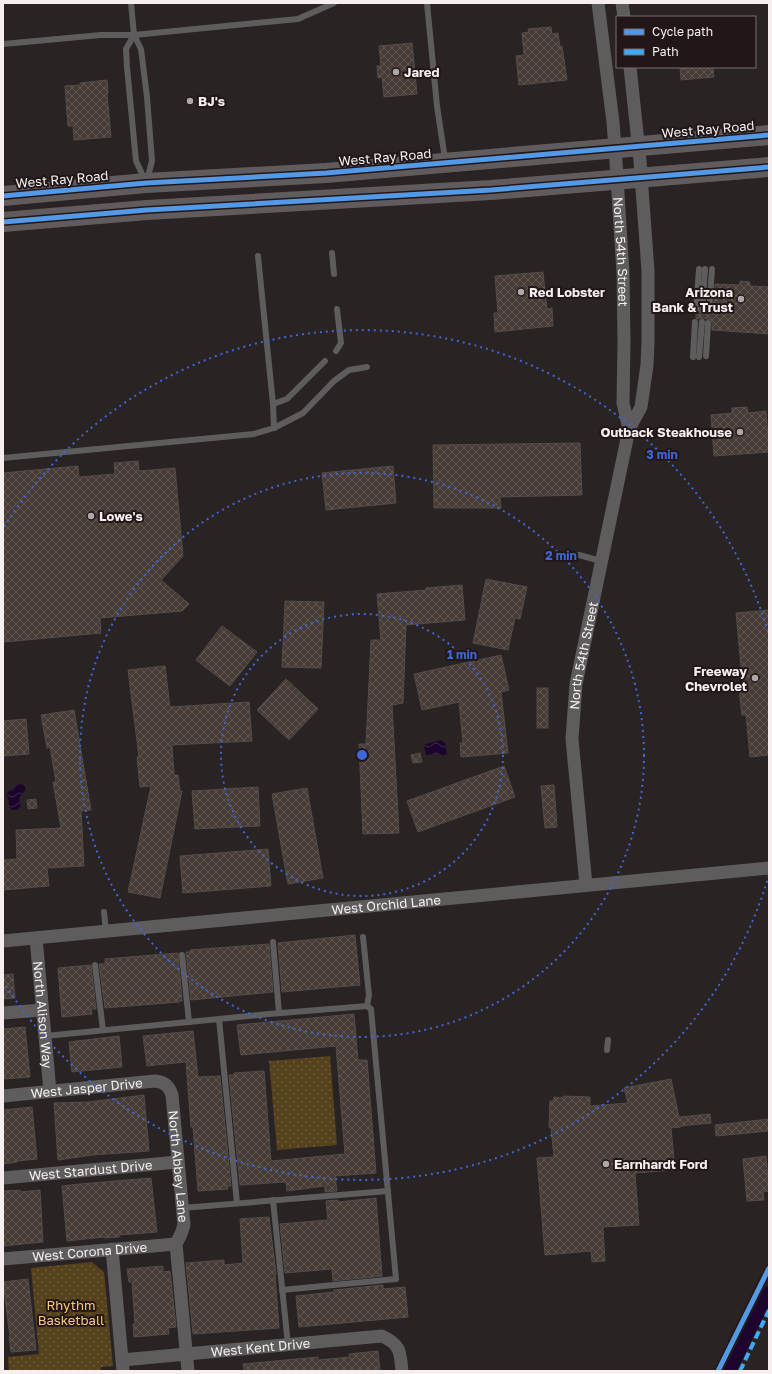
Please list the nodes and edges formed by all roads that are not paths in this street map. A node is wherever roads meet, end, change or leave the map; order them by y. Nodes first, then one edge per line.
1 (131, 3) edge
2 (334, 3) edge
3 (427, 3) edge
4 (598, 3) edge
5 (622, 3) edge
6 (624, 16) edge
7 (134, 35) junction
8 (3, 44) edge
9 (630, 68) edge
10 (769, 135) edge
11 (638, 146) junction
12 (614, 148) junction
13 (445, 163) junction
14 (769, 167) edge
15 (641, 177) junction
16 (617, 179) junction
17 (146, 183) junction
18 (3, 196) edge
19 (3, 222) edge
20 (332, 254) dead end
21 (258, 256) dead end
22 (705, 269) dead end
23 (334, 274) dead end
24 (337, 309) dead end
25 (702, 311) dead end
26 (336, 351) dead end
27 (706, 356) dead end
28 (696, 357) dead end
29 (325, 361) dead end
30 (367, 367) dead end
31 (273, 404) junction
32 (274, 428) junction
33 (628, 429) junction
34 (3, 458) edge
35 (579, 555) dead end
36 (601, 561) junction
37 (769, 868) edge
38 (586, 885) junction
39 (104, 912) dead end
40 (106, 931) junction
41 (363, 937) dead end
42 (36, 938) junction
43 (3, 941) edge
44 (273, 942) dead end
45 (182, 955) dead end
46 (96, 965) dead end
47 (367, 1006) junction
48 (42, 1010) junction
49 (3, 1013) edge
50 (279, 1013) junction
51 (220, 1019) junction
52 (189, 1022) junction
53 (103, 1030) junction
54 (45, 1036) junction
55 (608, 1040) dead end
56 (607, 1050) dead end
57 (170, 1087) joint
58 (50, 1091) junction
59 (3, 1096) edge
60 (178, 1162) junction
61 (3, 1178) edge
62 (388, 1191) junction
63 (273, 1200) junction
64 (237, 1203) junction
65 (182, 1208) junction
66 (176, 1244) junction
67 (112, 1249) junction
68 (3, 1259) edge
69 (282, 1290) junction
70 (288, 1345) junction
71 (186, 1354) junction
72 (123, 1366) edge
73 (188, 1371) edge
74 (402, 1371) edge

1 - 7 lane
2 - 7 lane
3 - 13 lane
4 - 12 street, North 54th Street
5 - 6 street
7 - 8 lane
7 - 17 lane
7 - 17 lane
9 - 11 street, North 54th Street
10 - 11 main road, West Ray Road
11 - 12 main road, West Ray Road
11 - 15 street, North 54th Street
12 - 13 main road, West Ray Road
12 - 16 street, North 54th Street
13 - 17 main road, West Ray Road
14 - 15 main road
15 - 16 main road
15 - 33 street, North 54th Street
16 - 19 main road
16 - 33 street, North 54th Street
17 - 18 main road, West Ray Road
20 - 23 lane
21 - 31 lane
22 - 25 lane
24 - 26 lane
27 - 28 lane
29 - 31 lane
30 - 32 lane
31 - 32 lane
32 - 34 lane
33 - 36 street, North 54th Street
35 - 36 lane
36 - 38 street, North 54th Street
37 - 38 street, West Orchid Lane
38 - 40 street, West Orchid Lane
39 - 40 lane
40 - 42 street, West Orchid Lane
41 - 47 lane
42 - 43 street, West Orchid Lane
42 - 48 street, North Alison Way
44 - 50 lane
45 - 52 lane
46 - 53 lane
47 - 50 lane
47 - 62 lane
48 - 49 street
48 - 54 street, North Alison Way
50 - 51 lane
51 - 52 lane
51 - 64 lane
52 - 53 lane
53 - 54 lane
54 - 58 street, North Alison Way
55 - 56 lane
57 - 58 street, West Jasper Drive
57 - 60 street, North Abbey Lane
58 - 59 street, West Jasper Drive
60 - 61 street, West Stardust Drive
60 - 65 street, North Abbey Lane
62 - 63 lane
62 - 69 lane
63 - 64 lane
63 - 69 lane
64 - 65 lane
65 - 66 street, North Abbey Lane
66 - 67 street, West Corona Drive
66 - 71 street
67 - 68 street, West Corona Drive
67 - 72 street
69 - 70 lane
70 - 71 street, West Kent Drive
70 - 74 street, West Kent Drive
71 - 72 street, West Kent Drive
71 - 73 street

